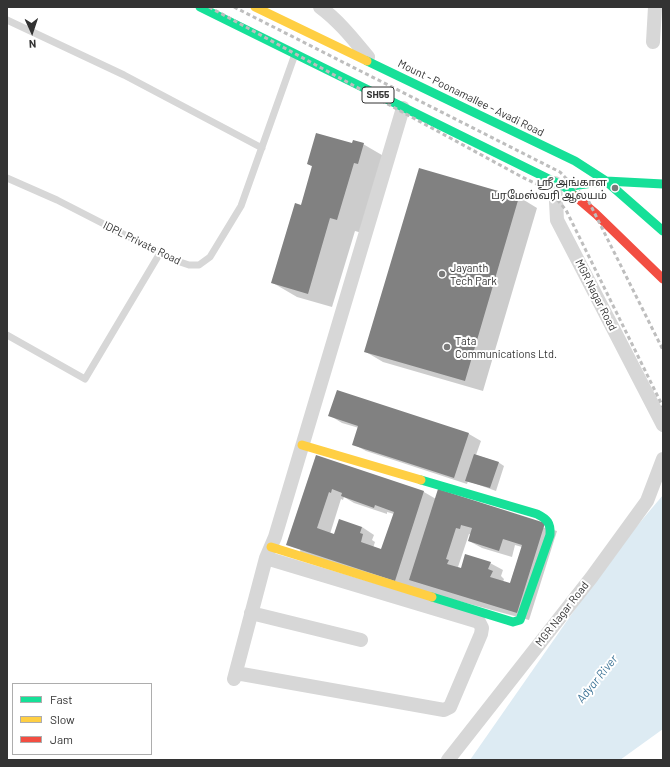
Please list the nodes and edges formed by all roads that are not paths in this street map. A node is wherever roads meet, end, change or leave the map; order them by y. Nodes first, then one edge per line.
1 (200, 7) edge
2 (255, 7) edge
3 (320, 7) edge
4 (655, 7) edge
5 (7, 20) edge
6 (653, 42) dead end
7 (295, 54) junction
8 (374, 65) junction
9 (403, 108) junction
10 (262, 148) junction
11 (7, 178) edge
12 (606, 181) junction
13 (663, 184) edge
14 (560, 185) junction
15 (663, 231) edge
16 (160, 253) junction
17 (663, 279) edge
18 (7, 335) edge
19 (663, 424) edge
20 (302, 445) junction
21 (663, 459) edge
22 (269, 552) junction
23 (251, 613) junction
24 (361, 640) dead end
25 (448, 760) edge

1 - 7 main road, SH55
2 - 8 main road, Mount - Poonamallee - Avadi Road / SH55
3 - 8 street
4 - 6 street
5 - 10 lane
7 - 9 main road, SH55
7 - 10 lane, IDPL Private Road
8 - 12 main road, Mount - Poonamallee - Avadi Road / SH55
9 - 14 main road, SH55
9 - 20 street
10 - 16 lane, IDPL Private Road
11 - 16 lane, IDPL Private Road
12 - 13 main road
12 - 14 main road
12 - 15 main road, Mount - Poonamallee - Avadi Road / SH55
14 - 17 main road, SH55
14 - 19 street, MGR Nagar Road
16 - 18 lane
20 - 22 street
20 - 22 main road
21 - 25 street, MGR Nagar Road
22 - 23 street
22 - 23 street
23 - 24 street

